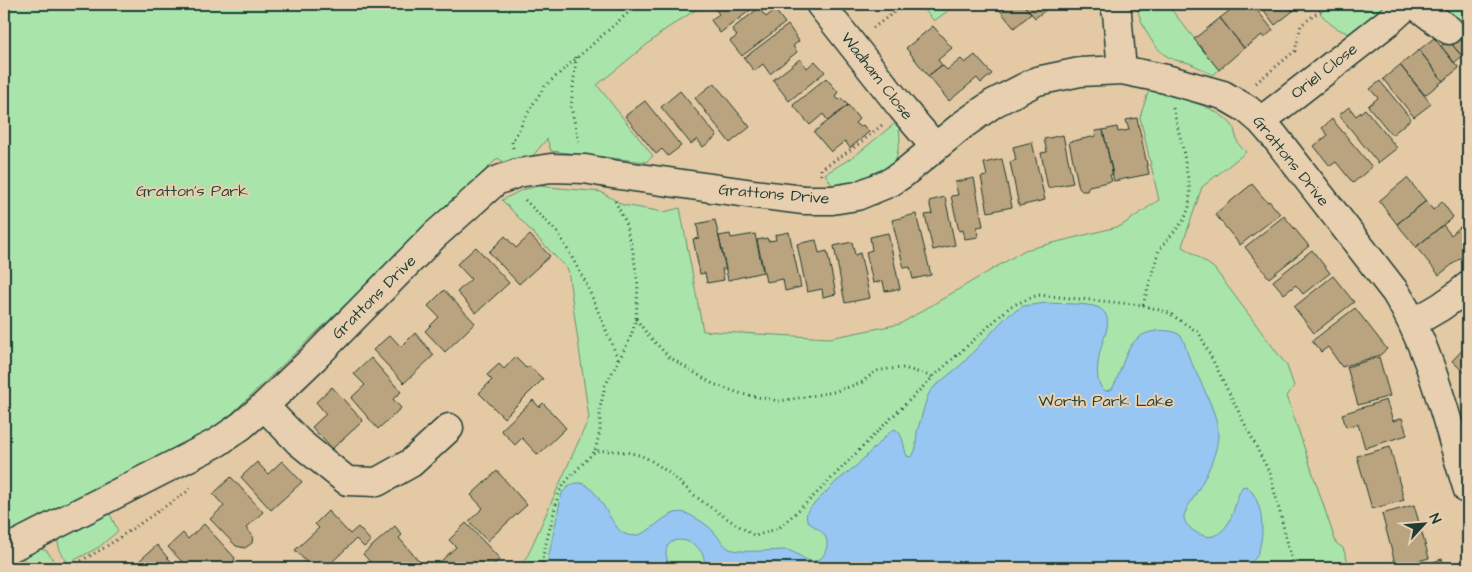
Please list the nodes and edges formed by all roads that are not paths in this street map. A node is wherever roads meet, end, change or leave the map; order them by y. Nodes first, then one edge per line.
1 (820, 4) edge
2 (1114, 4) edge
3 (1408, 4) edge
4 (1414, 4) edge
5 (1449, 30) dead end
6 (1122, 70) junction
7 (1261, 121) junction
8 (935, 148) junction
9 (1468, 286) edge
10 (1412, 322) junction
11 (264, 406) junction
12 (449, 428) dead end
13 (1468, 490) edge
14 (4, 551) edge

1 - 8 street, Wadham Close
2 - 6 street
3 - 7 street, Oriel Close
4 - 5 street
6 - 7 street, Grattons Drive
6 - 8 street, Grattons Drive
7 - 10 street, Grattons Drive
8 - 11 street, Grattons Drive
9 - 10 street
10 - 13 street, Grattons Drive
11 - 12 street
11 - 14 street, Grattons Drive

